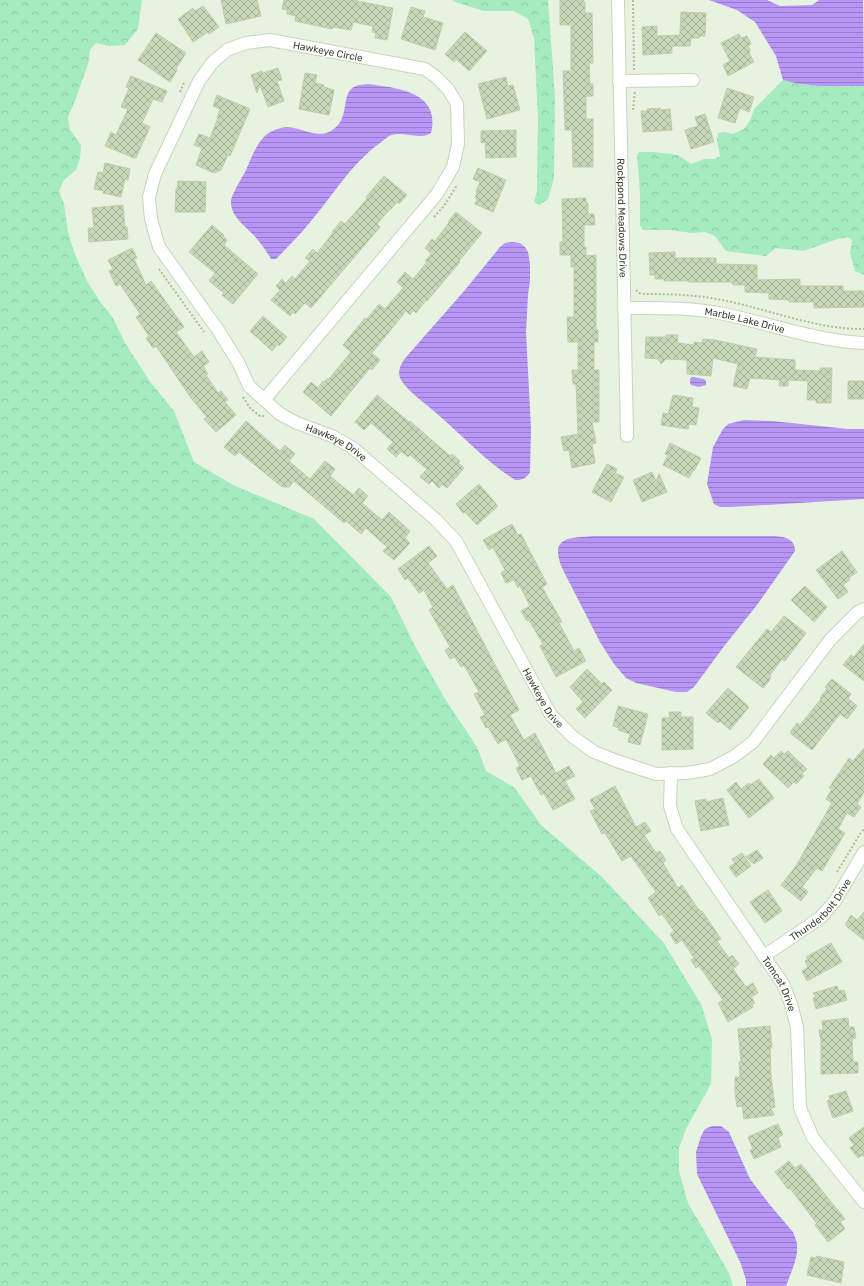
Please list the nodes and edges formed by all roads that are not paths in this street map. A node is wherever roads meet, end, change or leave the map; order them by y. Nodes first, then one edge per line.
1 (618, 0) edge
2 (693, 80) dead end
3 (620, 81) junction
4 (624, 308) junction
5 (864, 343) edge
6 (268, 403) junction
7 (627, 436) dead end
8 (864, 609) edge
9 (671, 774) junction
10 (864, 852) edge
11 (764, 956) junction
12 (864, 1202) edge

1 - 3 street, Rockpond Meadows Drive
2 - 3 street
3 - 4 street, Rockpond Meadows Drive
4 - 5 street, Marble Lake Drive
4 - 7 street, Rockpond Meadows Drive
6 - 6 street, Hawkeye Circle
6 - 9 street, Hawkeye Drive
8 - 9 street, Hawkeye Drive
9 - 11 street, Tomcat Drive
10 - 11 street, Thunderbolt Drive
11 - 12 street, Tomcat Drive

